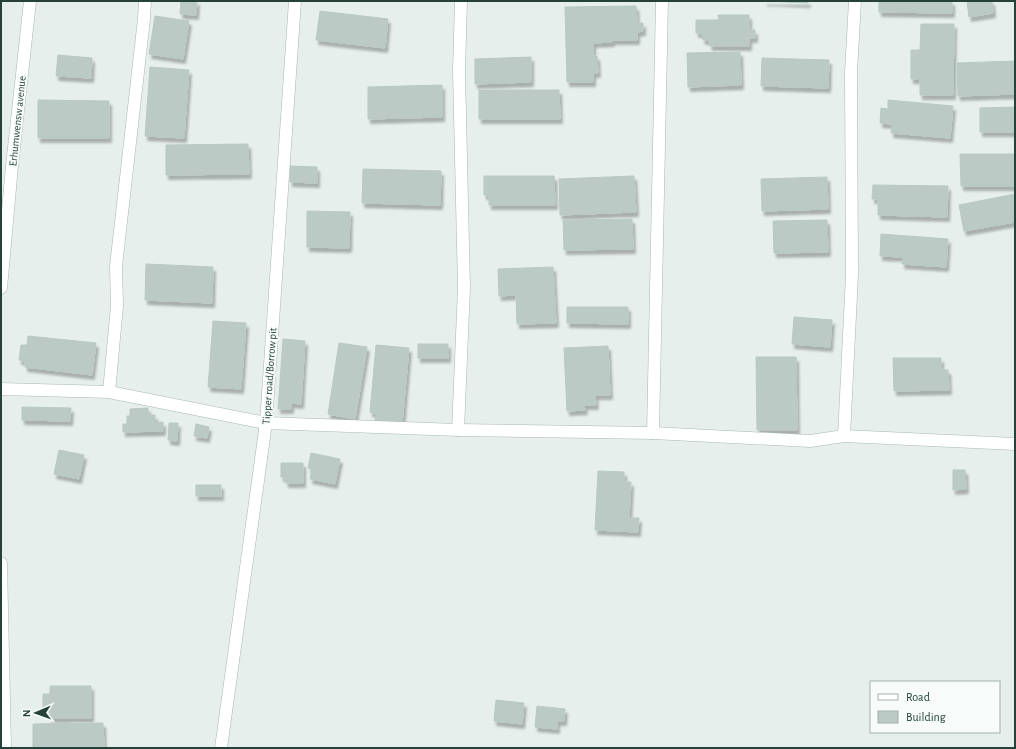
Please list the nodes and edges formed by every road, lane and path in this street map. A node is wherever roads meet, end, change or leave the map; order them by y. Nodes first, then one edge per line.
1 (30, 1) edge
2 (145, 1) edge
3 (295, 1) edge
4 (461, 1) edge
5 (662, 1) edge
6 (854, 1) edge
7 (1, 288) edge
8 (1, 389) edge
9 (109, 392) junction
10 (266, 423) junction
11 (458, 430) junction
12 (653, 433) junction
13 (844, 436) junction
14 (1015, 444) edge
15 (1, 563) edge
16 (5, 748) edge
17 (221, 748) edge

1 - 7 street, Erhumwensw avenue
2 - 9 street
3 - 10 street, Tipper road/Borrow pit
4 - 11 street
5 - 12 street
6 - 13 street
8 - 9 street
9 - 10 street
10 - 11 street
10 - 17 street, Tipper road/Borrow pit
11 - 12 street
12 - 13 street
13 - 14 street
15 - 16 street

